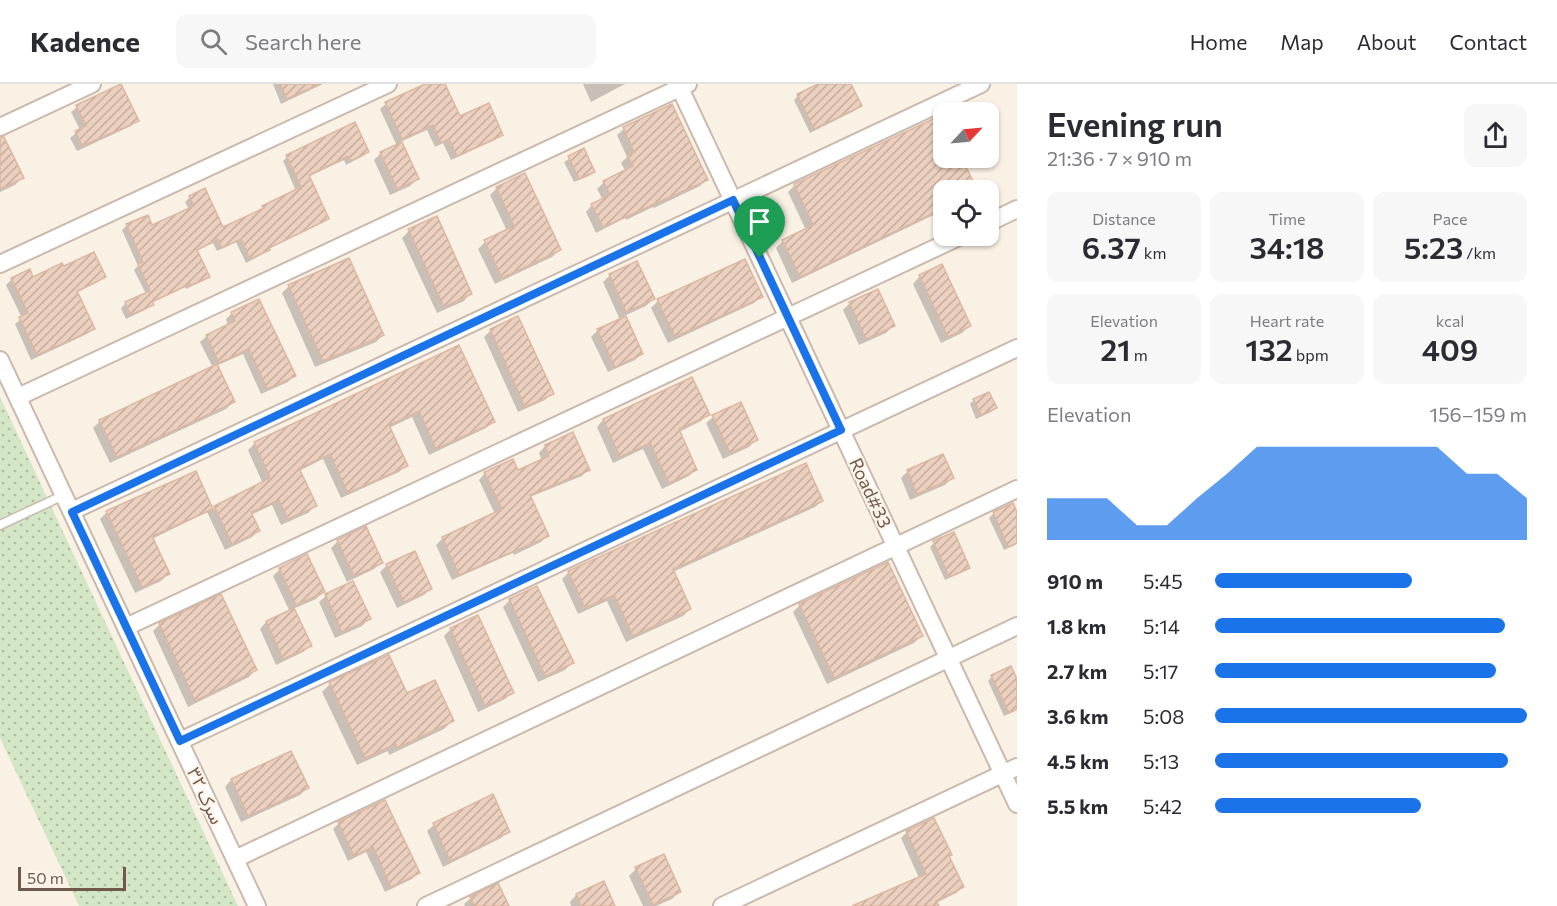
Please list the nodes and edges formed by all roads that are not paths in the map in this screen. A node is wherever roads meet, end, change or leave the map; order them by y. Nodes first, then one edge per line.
1 (92, 84) edge
2 (388, 84) edge
3 (981, 84) edge
4 (682, 85) edge
5 (0, 127) edge
6 (733, 200) junction
7 (1017, 209) edge
8 (999, 218) edge
9 (939, 246) edge
10 (0, 264) edge
11 (787, 316) junction
12 (1017, 348) edge
13 (0, 360) edge
14 (18, 397) junction
15 (841, 430) junction
16 (1017, 489) edge
17 (64, 495) junction
18 (72, 512) junction
19 (0, 525) edge
20 (895, 546) junction
21 (1017, 626) edge
22 (126, 627) junction
23 (948, 658) junction
24 (180, 741) junction
25 (1010, 771) edge
26 (1017, 804) edge
27 (235, 859) junction
28 (257, 906) edge
29 (426, 906) edge
30 (722, 906) edge

1 - 5 street
2 - 10 street
3 - 6 street
4 - 6 street, Road#33
4 - 14 street
6 - 11 street, Road#33
6 - 18 street
7 - 8 street
9 - 11 street
11 - 15 street, Road#33
11 - 22 street
12 - 15 street
13 - 14 street, سرک ۳۲
14 - 17 street, سرک ۳۲
15 - 20 street, Road#33
15 - 24 street
16 - 20 street
17 - 18 street, سرک ۳۲
17 - 19 lane
18 - 22 street, سرک ۳۲
20 - 23 street, Road#33
20 - 27 street
21 - 23 street
22 - 24 street, سرک ۳۲
23 - 25 street, Road#33
23 - 29 street
24 - 27 street, سرک ۳۲
25 - 26 street, Road#33
25 - 30 street
27 - 28 street, سرک ۳۲

